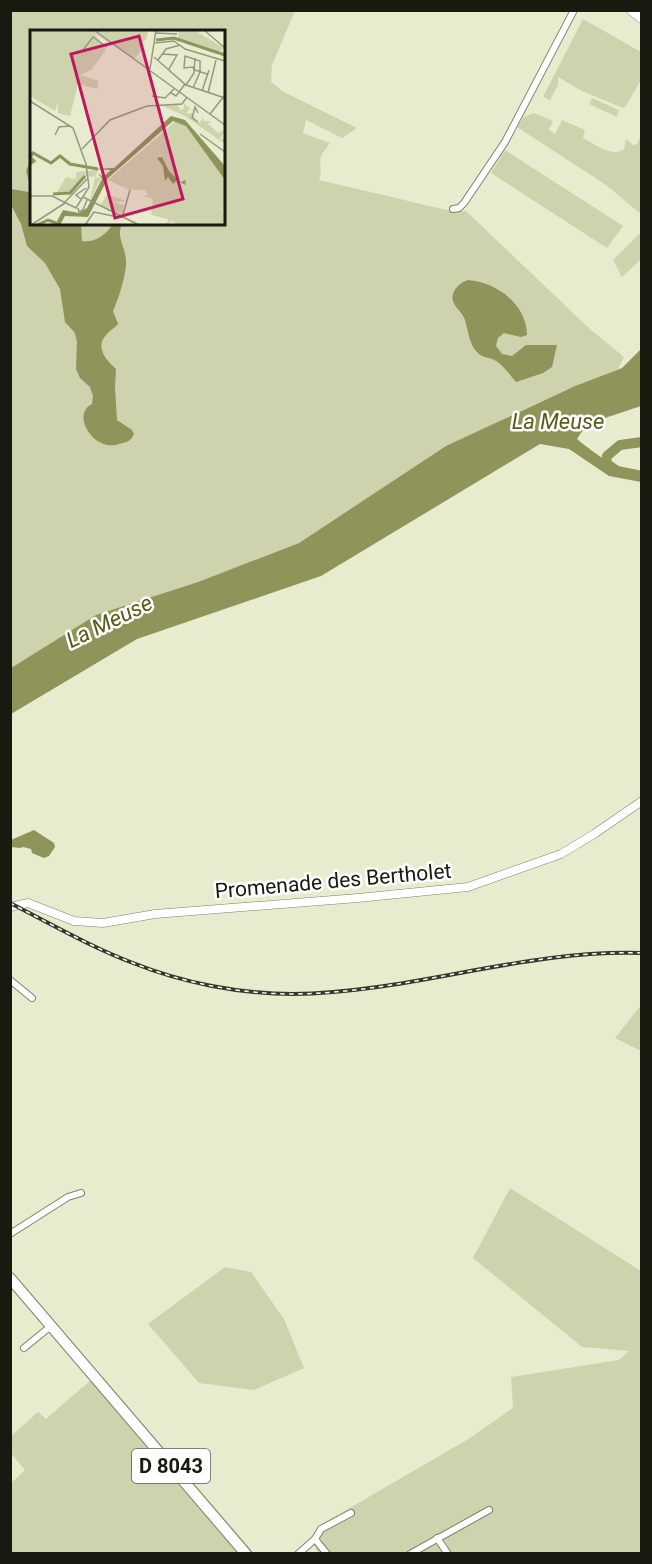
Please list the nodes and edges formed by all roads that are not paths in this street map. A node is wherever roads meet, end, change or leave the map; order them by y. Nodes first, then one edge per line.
1 (574, 10) edge
2 (631, 10) edge
3 (642, 19) edge
4 (453, 209) dead end
5 (642, 801) edge
6 (10, 908) edge
7 (10, 980) edge
8 (32, 998) dead end
9 (81, 1193) dead end
10 (10, 1234) edge
11 (10, 1278) edge
12 (51, 1326) junction
13 (24, 1348) dead end
14 (489, 1510) dead end
15 (351, 1513) dead end
16 (469, 1520) junction
17 (474, 1528) dead end
18 (437, 1538) junction
19 (315, 1539) junction
20 (246, 1554) edge
21 (298, 1554) edge
22 (327, 1554) edge
23 (410, 1554) edge
24 (448, 1554) edge

1 - 4 street
2 - 3 main road
5 - 6 street, Promenade des Bertholet
7 - 8 street
9 - 10 street
11 - 12 main road, D 8043
12 - 13 street
12 - 20 main road, D 8043
14 - 16 street
15 - 19 street
16 - 17 street
16 - 18 street
18 - 23 street
18 - 24 street
19 - 21 street
19 - 22 street

